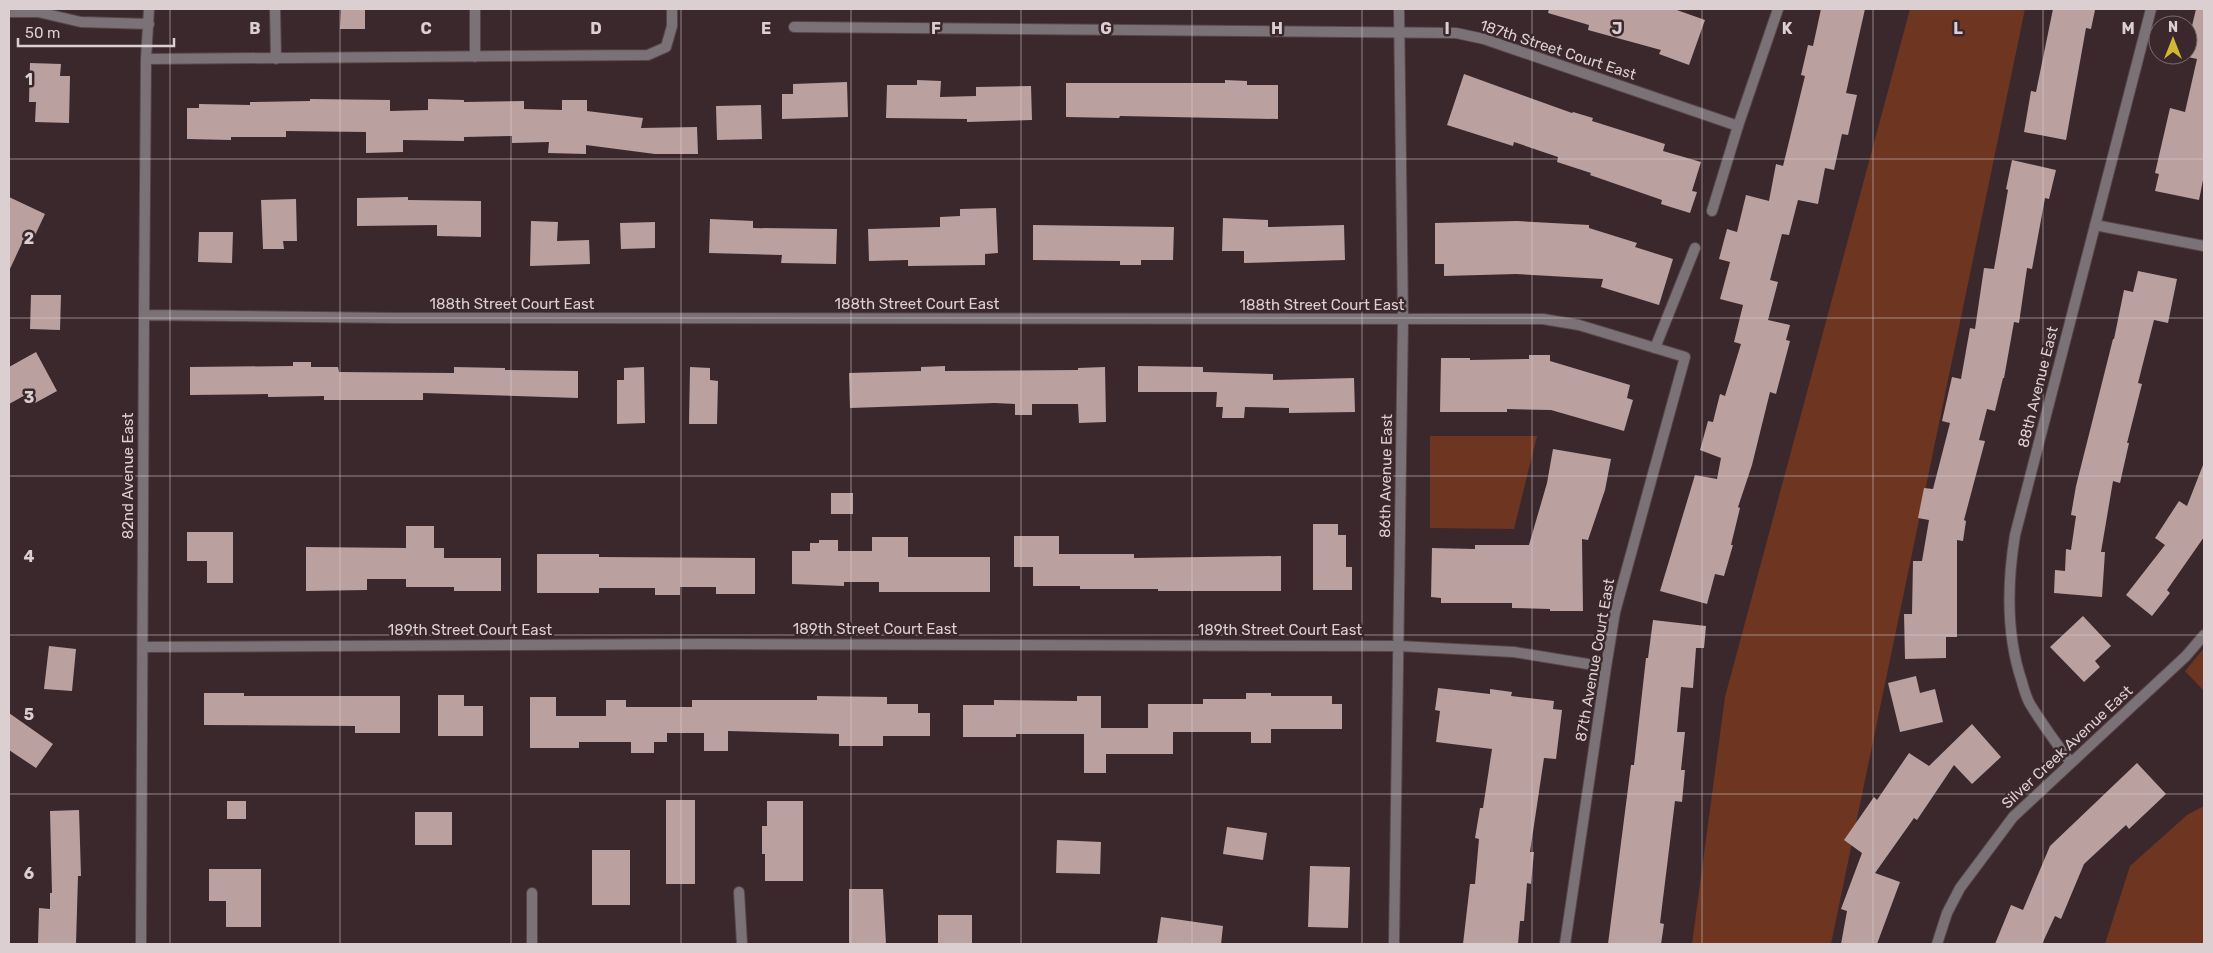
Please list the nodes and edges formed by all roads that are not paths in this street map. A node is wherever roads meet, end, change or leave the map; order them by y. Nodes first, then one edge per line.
1 (149, 9) edge
2 (275, 9) edge
3 (474, 9) edge
4 (672, 9) edge
5 (1399, 9) edge
6 (1778, 9) edge
7 (2151, 9) edge
8 (9, 12) edge
9 (149, 24) junction
10 (794, 27) dead end
11 (1399, 32) junction
12 (475, 57) junction
13 (146, 59) junction
14 (276, 59) junction
15 (1738, 126) junction
16 (1712, 212) dead end
17 (2095, 225) junction
18 (2204, 246) edge
19 (1695, 248) dead end
20 (144, 315) junction
21 (1403, 320) junction
22 (1655, 348) junction
23 (1685, 357) joint
24 (2204, 635) edge
25 (1398, 646) junction
26 (143, 647) junction
27 (1606, 667) junction
28 (2071, 764) junction
29 (739, 892) dead end
30 (532, 893) dead end
31 (141, 944) edge
32 (532, 944) edge
33 (742, 944) edge
34 (1394, 944) edge
35 (1565, 944) edge
36 (1937, 944) edge

1 - 9 street, 82nd Avenue East
2 - 14 street
3 - 12 street
4 - 12 street
5 - 11 street, 86th Avenue East
6 - 15 street
7 - 17 street, 88th Avenue East
8 - 9 street
9 - 13 street, 82nd Avenue East
10 - 11 street, 187th Street Court East
11 - 15 street, 187th Street Court East
11 - 21 street, 86th Avenue East
12 - 14 street
13 - 14 street
13 - 20 street, 82nd Avenue East
15 - 16 street
17 - 18 street
17 - 28 street, 88th Avenue East
19 - 22 street
20 - 21 street, 188th Street Court East
20 - 26 street, 82nd Avenue East
21 - 22 street, 188th Street Court East
21 - 25 street, 86th Avenue East
22 - 23 street, 188th Street Court East
23 - 27 street, 87th Avenue Court East
24 - 28 street, Silver Creek Avenue East
25 - 26 street, 189th Street Court East
25 - 27 street, 189th Street Court East
25 - 34 street, 86th Avenue East
26 - 31 street, 82nd Avenue East
27 - 35 street, 87th Avenue Court East
28 - 36 street, Silver Creek Avenue East
29 - 33 street
30 - 32 street

